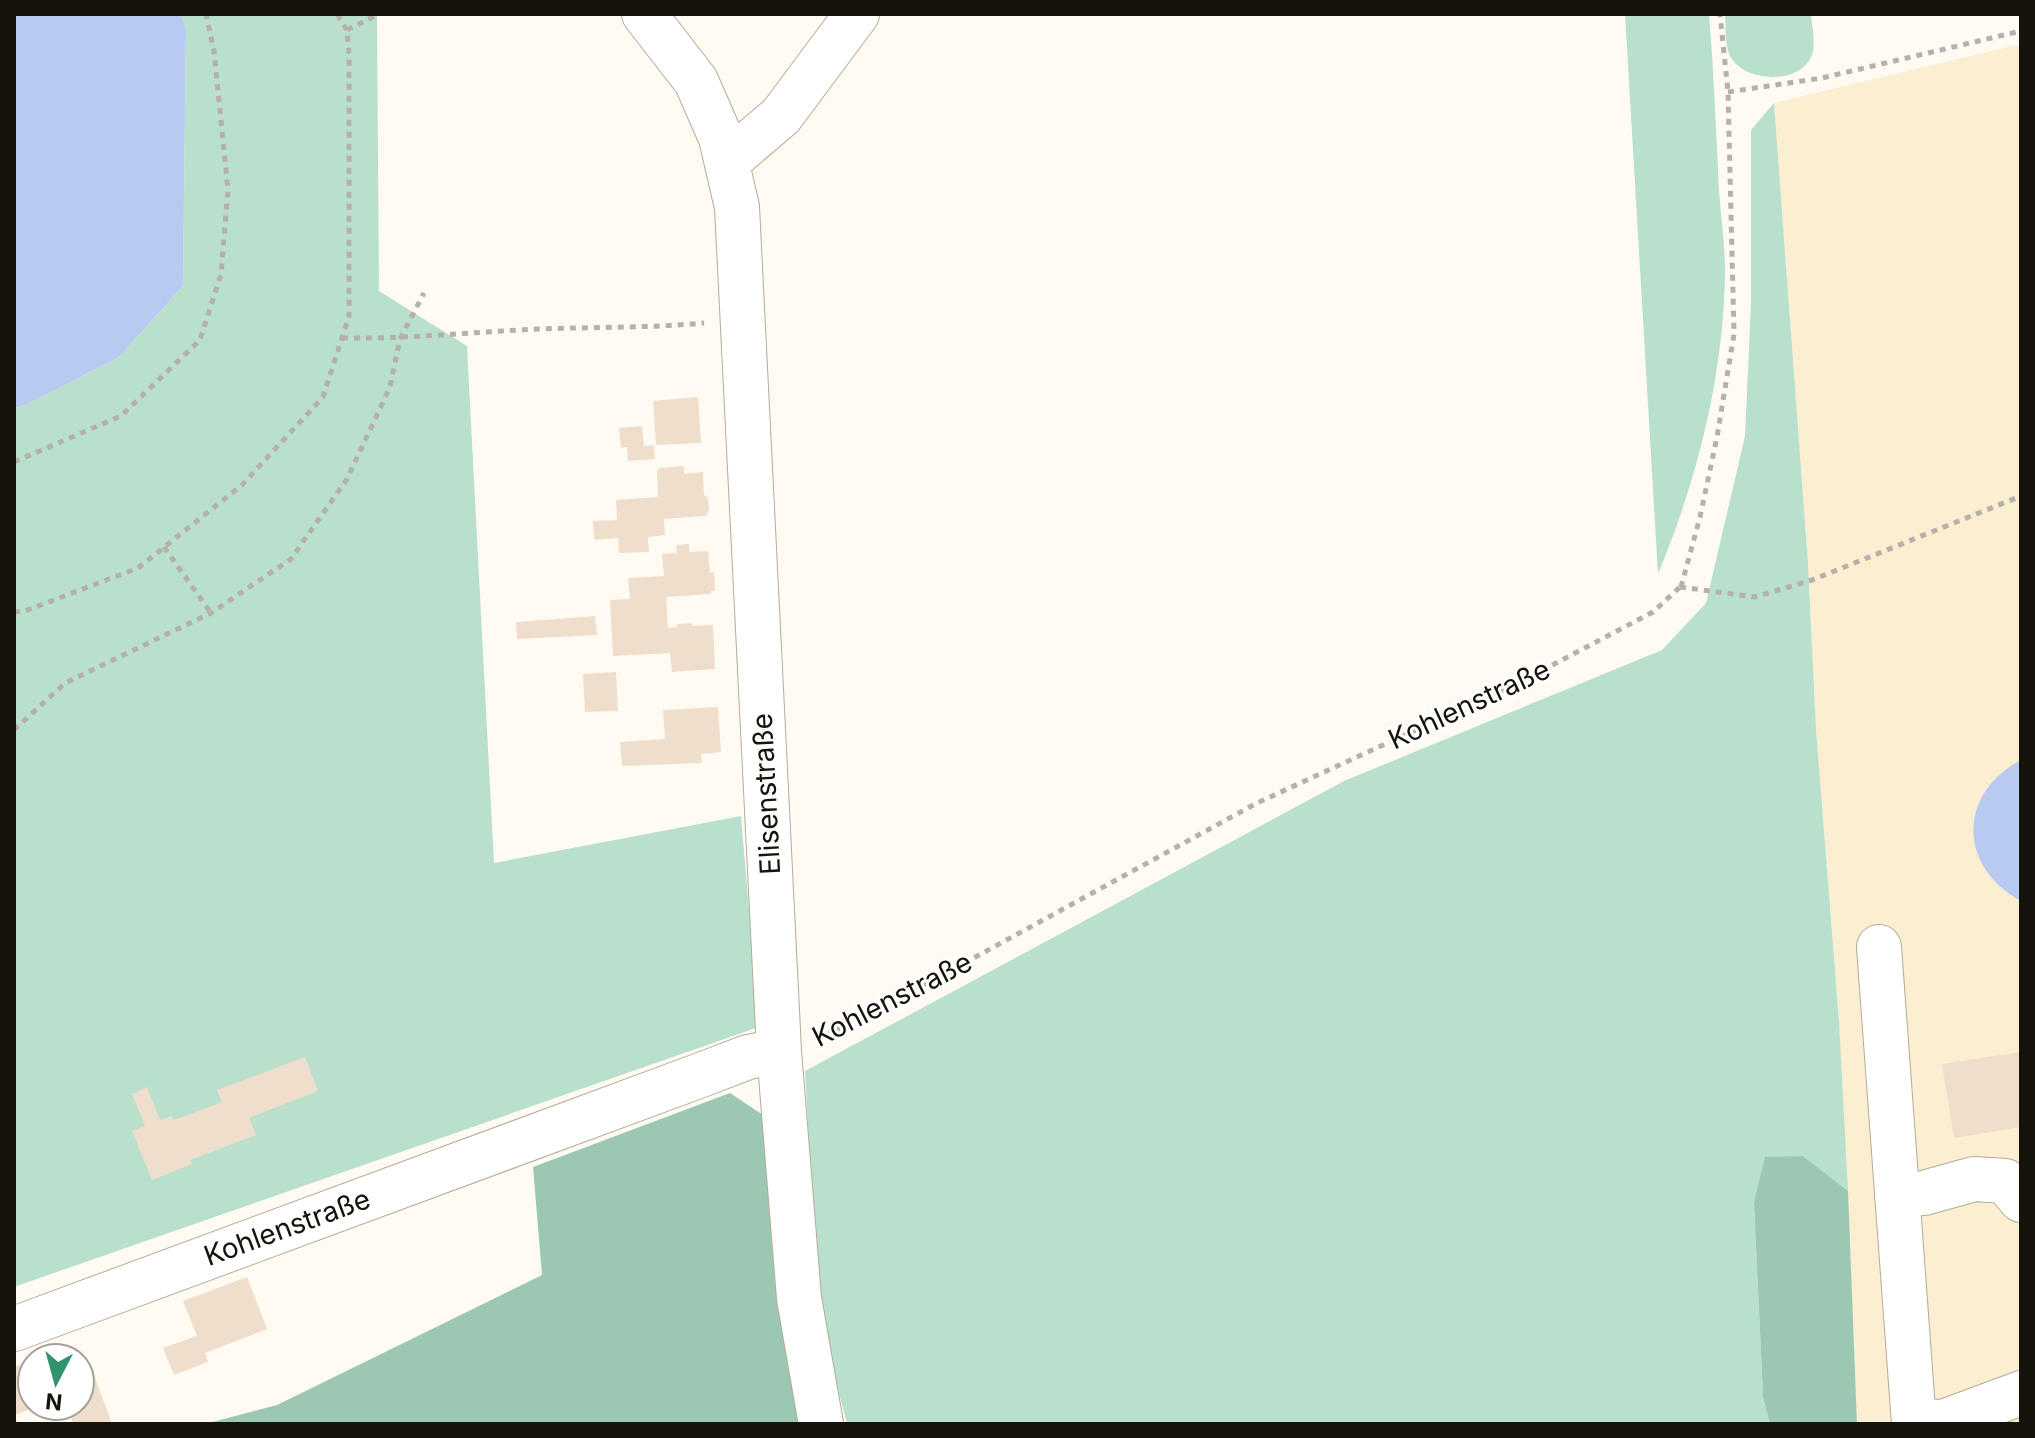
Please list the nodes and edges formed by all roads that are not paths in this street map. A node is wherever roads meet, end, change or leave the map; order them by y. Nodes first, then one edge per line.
1 (644, 14) edge
2 (857, 14) edge
3 (727, 162) junction
4 (1879, 947) dead end
5 (779, 1051) junction
6 (1897, 1196) junction
7 (2021, 1200) edge
8 (14, 1329) edge
9 (2021, 1393) edge
10 (1914, 1422) edge
11 (821, 1424) edge

1 - 3 street, Elisenstraße
2 - 3 street
3 - 5 street, Elisenstraße
4 - 6 street
5 - 8 street, Kohlenstraße
5 - 11 street, Elisenstraße
6 - 7 street
6 - 10 street
9 - 10 street

